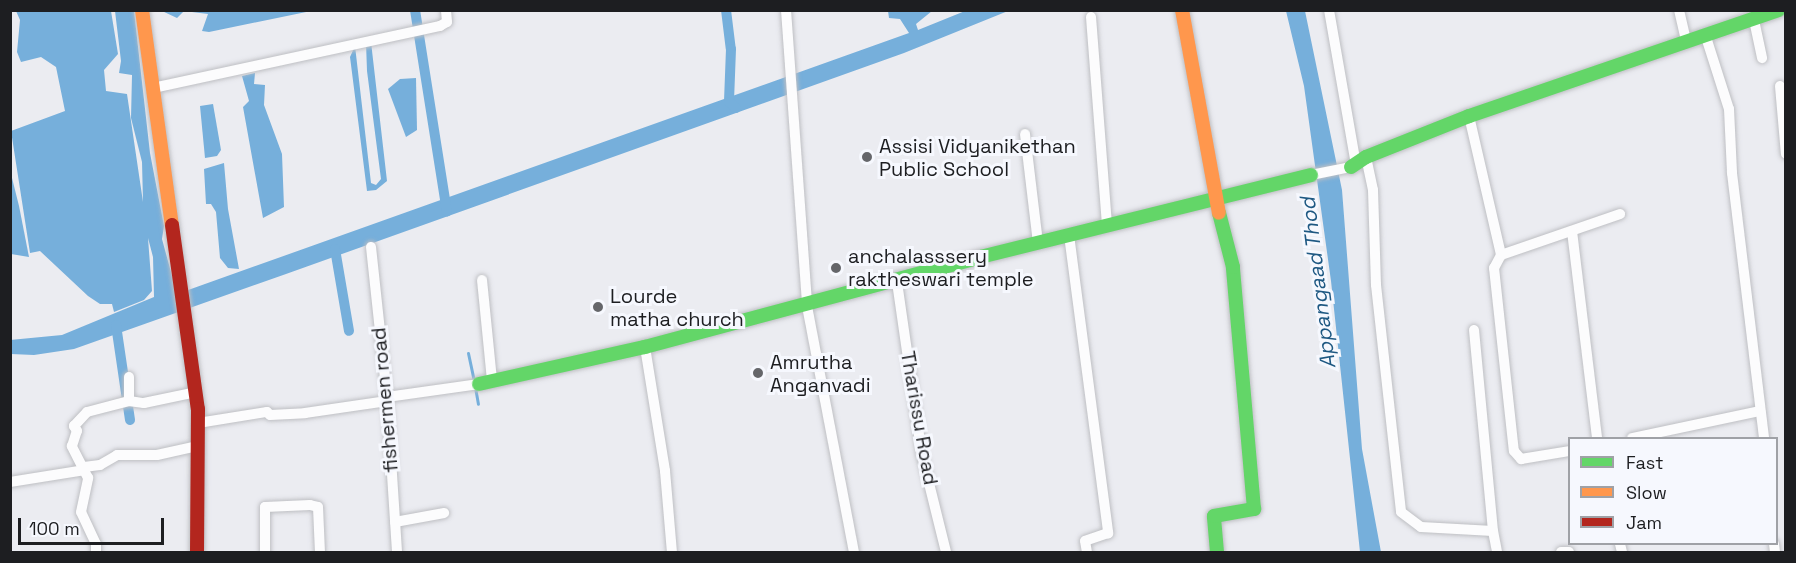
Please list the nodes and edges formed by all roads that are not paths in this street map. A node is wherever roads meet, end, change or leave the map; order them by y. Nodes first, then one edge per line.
1 (142, 10) edge
2 (446, 10) edge
3 (786, 10) edge
4 (1182, 10) edge
5 (1329, 10) edge
6 (1679, 10) edge
7 (1778, 10) edge
8 (1091, 17) dead end
9 (1754, 20) junction
10 (1705, 34) junction
11 (1686, 41) junction
12 (1762, 58) dead end
13 (1780, 86) dead end
14 (153, 88) junction
15 (1469, 116) junction
16 (1025, 134) dead end
17 (1785, 154) edge
18 (1358, 163) junction
19 (1311, 175) joint
20 (1214, 198) junction
21 (1620, 214) dead end
22 (1107, 225) junction
23 (1572, 231) junction
24 (1069, 235) junction
25 (1038, 243) junction
26 (371, 248) dead end
27 (1502, 255) junction
28 (482, 280) dead end
29 (897, 282) junction
30 (807, 306) junction
31 (1474, 330) dead end
32 (645, 348) junction
33 (129, 376) dead end
34 (480, 384) junction
35 (196, 392) junction
36 (387, 399) junction
37 (127, 401) junction
38 (1760, 411) junction
39 (198, 423) junction
40 (1597, 437) edge
41 (1637, 437) edge
42 (1764, 437) edge
43 (198, 446) junction
44 (1568, 451) edge
45 (84, 469) junction
46 (10, 482) edge
47 (444, 513) dead end
48 (395, 522) junction
49 (1493, 531) junction
50 (96, 552) edge
51 (197, 552) edge
52 (265, 552) edge
53 (320, 552) edge
54 (397, 552) edge
55 (672, 552) edge
56 (854, 552) edge
57 (946, 552) edge
58 (1087, 552) edge
59 (1217, 552) edge
60 (1497, 552) edge
61 (1561, 552) edge
62 (1569, 552) edge

1 - 14 street
2 - 14 street
3 - 30 street
4 - 20 street
5 - 18 street
6 - 11 street
7 - 9 street
8 - 22 street
9 - 10 street
9 - 12 street
10 - 11 street
10 - 38 street
11 - 15 street
13 - 17 street
14 - 35 street
15 - 18 street
15 - 27 street
16 - 25 street
18 - 19 street
18 - 49 street
19 - 20 street
20 - 22 street
20 - 59 street
21 - 23 street
22 - 24 street
23 - 27 street
23 - 40 street
24 - 25 street
24 - 58 street
25 - 29 street
26 - 36 street, fishermen road
27 - 44 street
28 - 34 street
29 - 30 street
29 - 57 street, Tharissu Road
30 - 32 street
30 - 56 street
31 - 49 street
32 - 34 street
32 - 55 street
33 - 37 street
34 - 36 street
35 - 37 street
35 - 39 street
36 - 39 street
36 - 48 street, fishermen road
37 - 45 street
38 - 41 street
38 - 42 street
39 - 43 street
43 - 45 street
43 - 51 street
45 - 46 street
45 - 50 street
47 - 48 street
48 - 54 street, fishermen road
49 - 60 street
52 - 53 street
61 - 62 street

